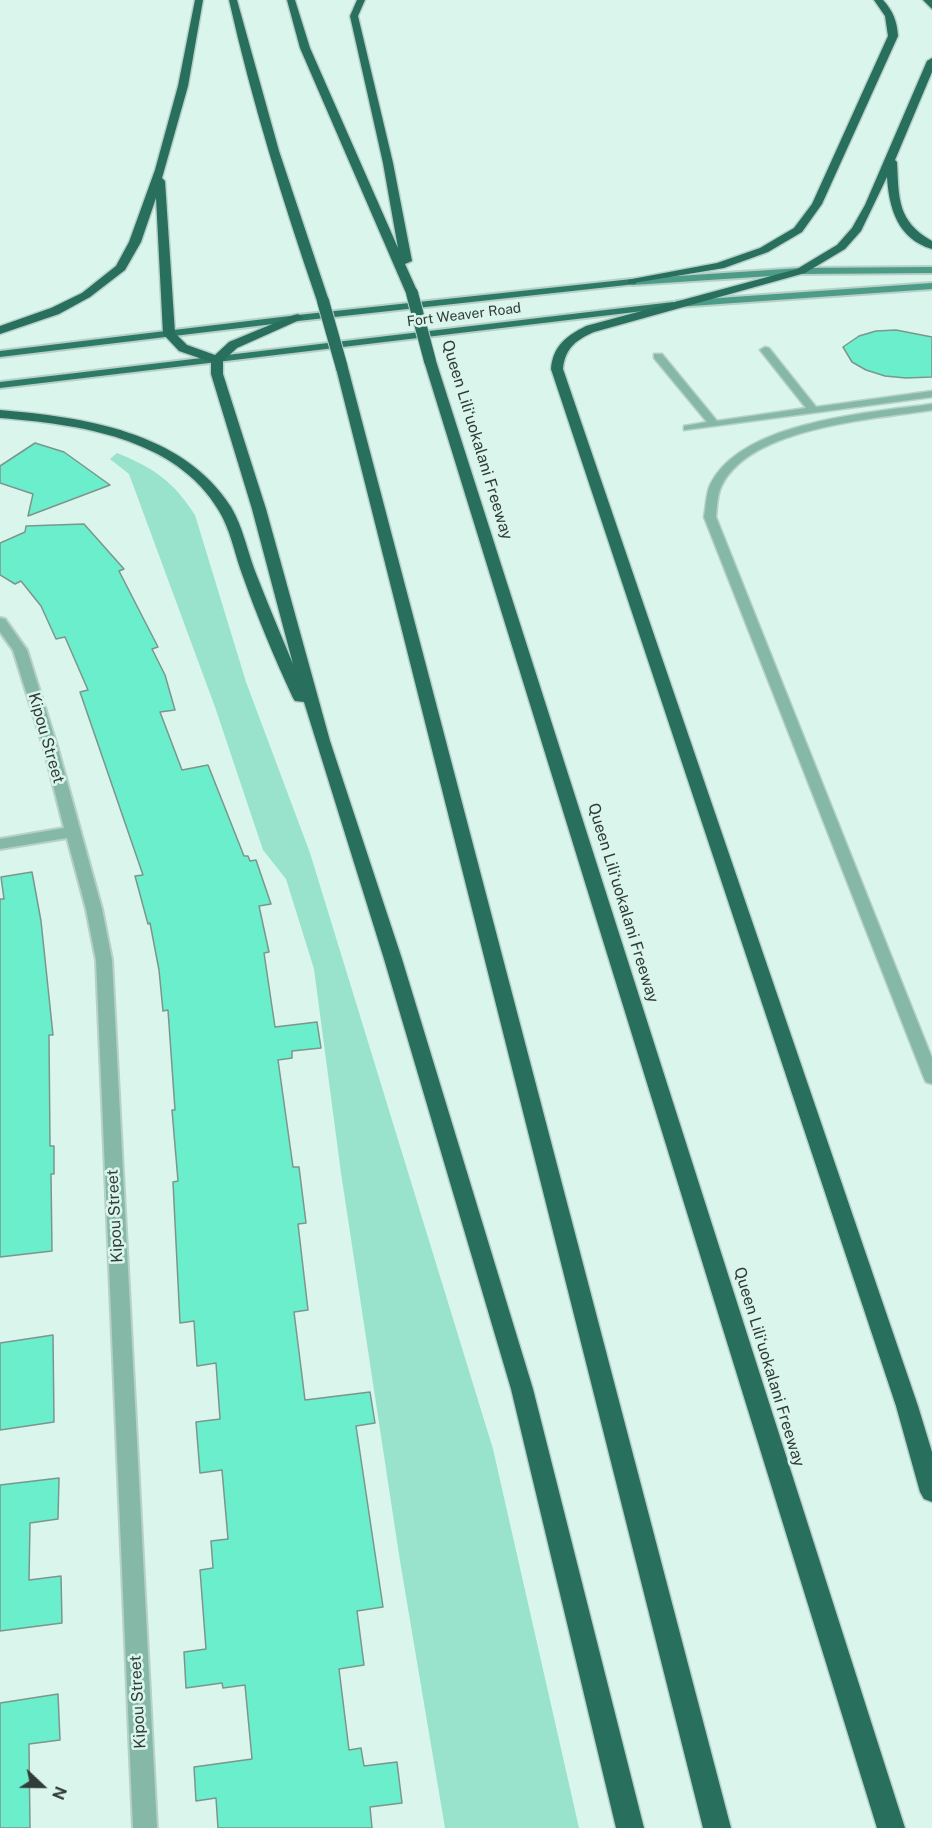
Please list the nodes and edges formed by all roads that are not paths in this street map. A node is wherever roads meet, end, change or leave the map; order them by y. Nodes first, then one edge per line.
1 (199, 0) edge
2 (233, 0) edge
3 (291, 0) edge
4 (362, 0) edge
5 (878, 0) edge
6 (927, 0) edge
7 (932, 6) edge
8 (932, 61) edge
9 (891, 160) junction
10 (160, 170) junction
11 (932, 246) edge
12 (932, 270) edge
13 (801, 271) junction
14 (632, 282) junction
15 (932, 286) edge
16 (412, 292) junction
17 (673, 304) junction
18 (298, 318) junction
19 (0, 330) edge
20 (169, 334) junction
21 (765, 350) dead end
22 (0, 354) edge
23 (658, 356) dead end
24 (217, 360) junction
25 (0, 385) edge
26 (932, 394) edge
27 (932, 407) edge
28 (814, 411) junction
29 (0, 414) edge
30 (714, 424) junction
31 (688, 428) dead end
32 (0, 622) edge
33 (321, 741) junction
34 (72, 831) junction
35 (0, 844) edge
36 (932, 1078) edge
37 (932, 1492) edge
38 (145, 1828) edge
39 (630, 1828) edge
40 (717, 1828) edge
41 (891, 1828) edge

1 - 10 highway
2 - 40 highway, bridge
3 - 16 highway, Queen Liliʻuokalani Freeway
4 - 16 highway
5 - 14 highway
6 - 7 highway
8 - 9 highway
9 - 11 highway
9 - 13 highway
10 - 19 highway
10 - 20 highway
12 - 13 main road, Fort Weaver Road
13 - 14 main road, Fort Weaver Road
13 - 17 highway
14 - 18 highway, Fort Weaver Road
15 - 17 main road, Fort Weaver Road
16 - 41 highway, Queen Liliʻuokalani Freeway, bridge
17 - 24 highway, Fort Weaver Road
17 - 37 highway
18 - 20 highway, Fort Weaver Road
18 - 24 highway
20 - 22 highway, Fort Weaver Road
20 - 24 highway
21 - 28 lane
23 - 30 lane
24 - 25 highway, Fort Weaver Road
24 - 33 highway
26 - 28 lane
27 - 36 lane
28 - 30 lane
29 - 33 highway
30 - 31 lane
32 - 34 street, Kipou Street
33 - 39 highway
34 - 35 street
34 - 38 street, Kipou Street

